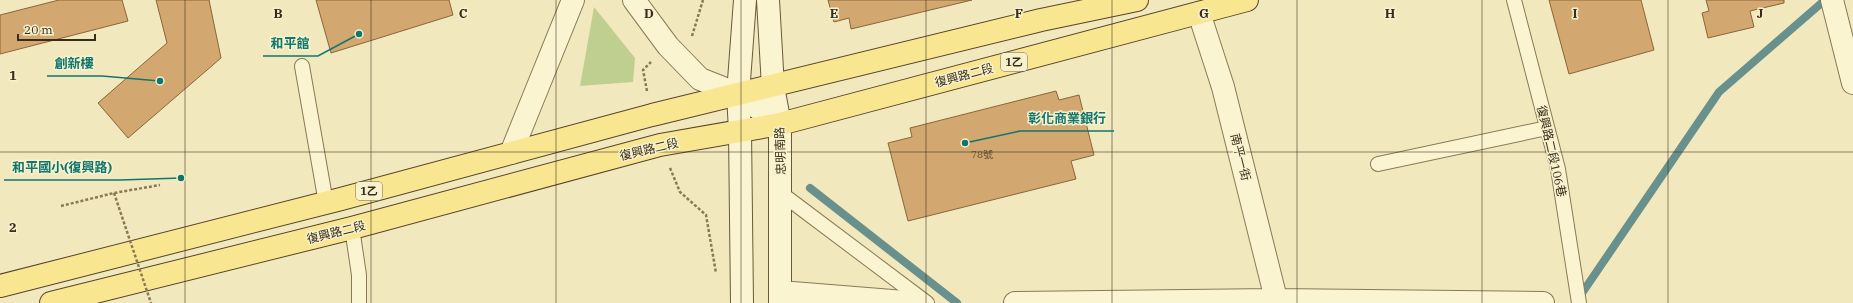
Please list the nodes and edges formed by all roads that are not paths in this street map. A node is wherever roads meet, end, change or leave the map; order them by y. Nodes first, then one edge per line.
1 (573, 0) edge
2 (634, 0) edge
3 (745, 0) edge
4 (768, 0) edge
5 (1137, 0) edge
6 (1248, 0) edge
7 (1514, 0) edge
8 (1832, 0) edge
9 (1199, 13) junction
10 (302, 66) dead end
11 (1853, 83) edge
12 (773, 87) junction
13 (738, 94) junction
14 (780, 124) junction
15 (1547, 128) junction
16 (740, 131) junction
17 (511, 153) junction
18 (1378, 164) dead end
19 (782, 194) junction
20 (326, 203) junction
21 (352, 228) junction
22 (0, 286) edge
23 (780, 297) edge
24 (1277, 302) edge
25 (51, 303) edge
26 (359, 303) edge
27 (742, 303) edge
28 (917, 303) edge
29 (927, 303) edge
30 (1015, 303) edge
31 (1543, 303) edge
32 (1579, 303) edge

1 - 17 street
2 - 13 street
3 - 13 street
4 - 12 street, 忠明南路
5 - 12 main road, 1乙
6 - 9 main road, 復興路二段 / 1乙
7 - 15 lane, 復興路二段106巷
8 - 11 street
9 - 14 main road, 復興路二段 / 1乙
9 - 24 street, 南平一街
10 - 20 lane
12 - 13 main road, 1乙
12 - 14 street, 忠明南路
13 - 14 street
13 - 16 street
13 - 17 main road, 1乙
14 - 16 main road, 復興路二段 / 1乙
14 - 19 street, 忠明南路
15 - 18 lane
15 - 32 lane, 復興路二段106巷
16 - 21 main road, 復興路二段 / 1乙
16 - 27 street
17 - 20 main road, 1乙
19 - 23 street, 忠明南路
19 - 29 lane
20 - 22 main road, 1乙
21 - 25 main road, 復興路二段 / 1乙
21 - 26 lane
23 - 28 street
24 - 30 street
24 - 31 street

